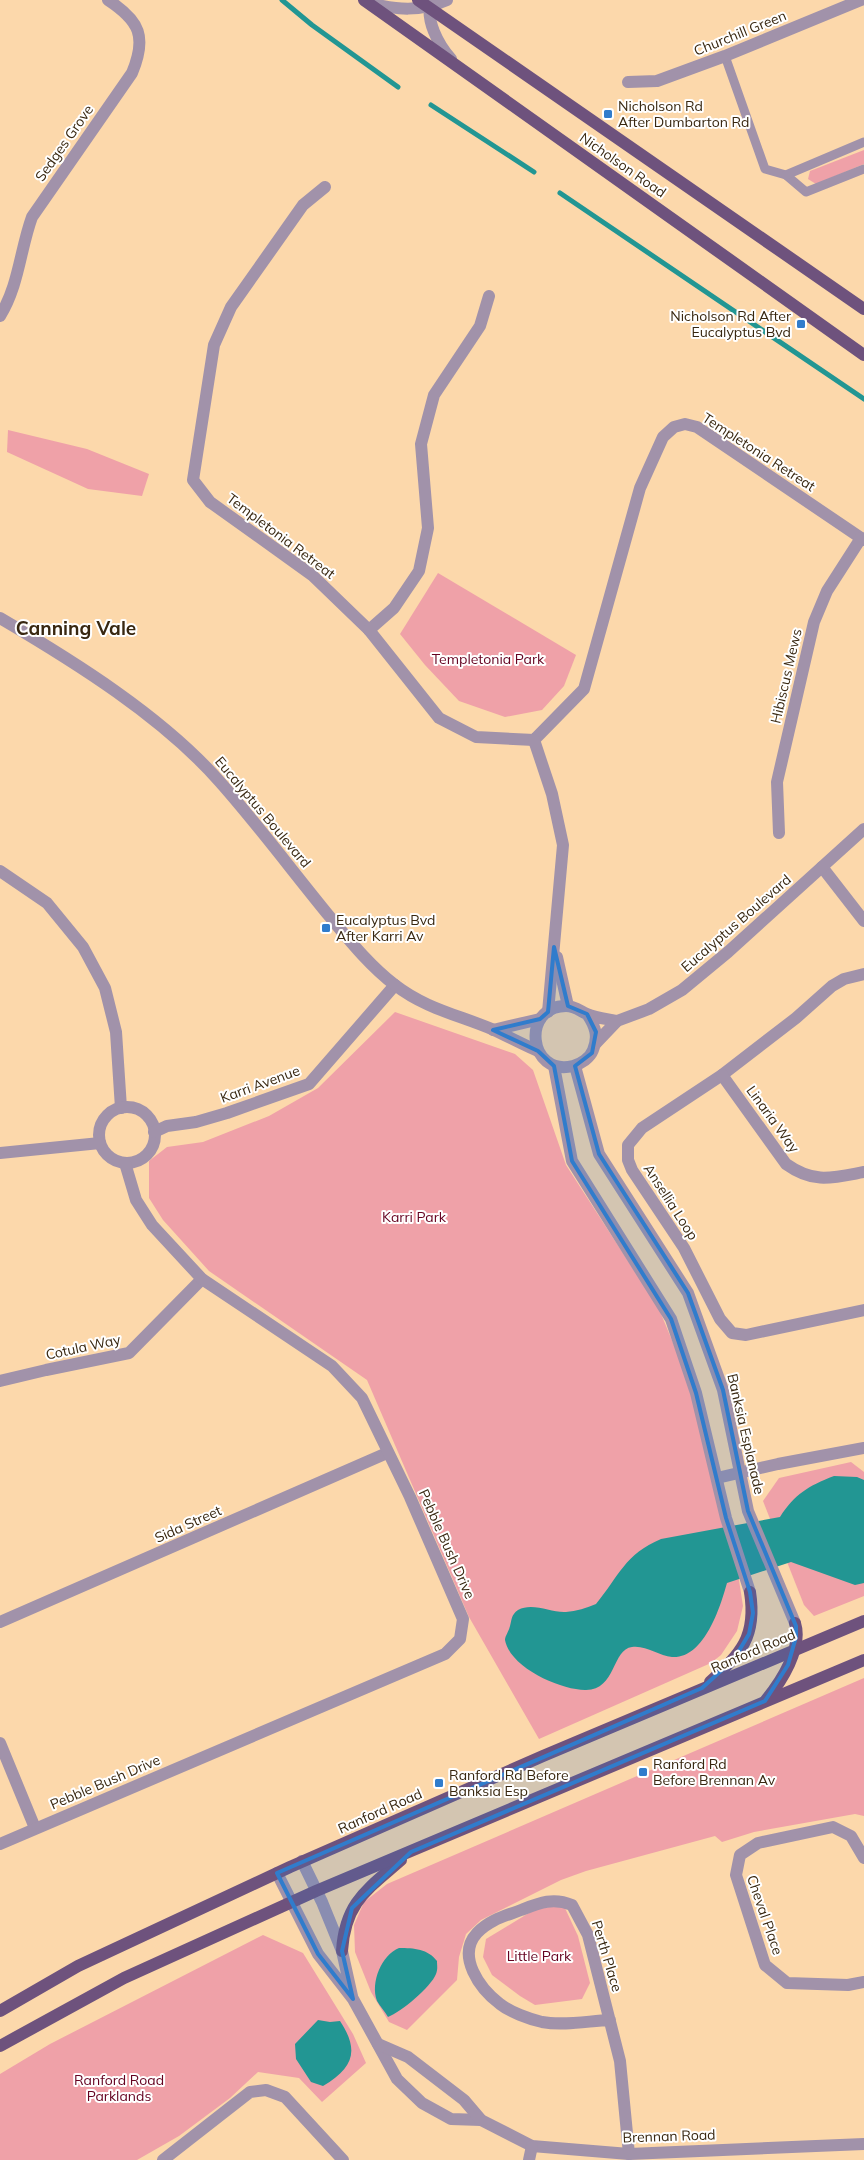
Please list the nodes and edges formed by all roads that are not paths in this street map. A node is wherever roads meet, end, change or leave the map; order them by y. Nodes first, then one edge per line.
1 (108, 0) edge
2 (446, 0) edge
3 (854, 1) edge
4 (366, 2) edge
5 (426, 2) edge
6 (725, 56) junction
7 (454, 64) junction
8 (628, 82) dead end
9 (864, 142) edge
10 (864, 169) edge
11 (786, 175) junction
12 (325, 187) dead end
13 (489, 296) dead end
14 (864, 309) edge
15 (0, 316) edge
16 (864, 355) edge
17 (863, 539) edge
18 (0, 618) edge
19 (369, 630) junction
20 (534, 740) junction
21 (864, 829) edge
22 (779, 833) dead end
23 (822, 867) junction
24 (0, 871) edge
25 (864, 921) edge
26 (554, 947) junction
27 (864, 974) edge
28 (395, 986) junction
29 (568, 1006) junction
30 (587, 1014) junction
31 (544, 1015) junction
32 (617, 1022) junction
33 (493, 1030) junction
34 (596, 1043) junction
35 (538, 1052) junction
36 (554, 1066) junction
37 (575, 1066) junction
38 (722, 1075) junction
39 (121, 1108) junction
40 (154, 1132) junction
41 (100, 1142) junction
42 (0, 1153) edge
43 (125, 1162) junction
44 (864, 1172) edge
45 (202, 1279) junction
46 (864, 1310) edge
47 (0, 1381) edge
48 (864, 1448) edge
49 (388, 1453) junction
50 (739, 1472) junction
51 (717, 1478) junction
52 (750, 1592) joint
53 (864, 1621) edge
54 (0, 1622) edge
55 (795, 1625) junction
56 (833, 1633) junction
57 (793, 1650) junction
58 (864, 1660) edge
59 (702, 1688) junction
60 (765, 1702) junction
61 (0, 1742) edge
62 (35, 1828) junction
63 (0, 1844) edge
64 (411, 1852) junction
65 (864, 1858) edge
66 (302, 1862) junction
67 (277, 1873) junction
68 (316, 1891) junction
69 (292, 1902) junction
70 (342, 1951) junction
71 (864, 1982) edge
72 (353, 1999) junction
73 (0, 2011) edge
74 (610, 2020) junction
75 (378, 2044) junction
76 (0, 2046) edge
77 (481, 2120) junction
78 (864, 2144) edge
79 (532, 2146) junction
80 (629, 2154) junction
81 (731, 2155) edge
82 (163, 2160) edge
83 (343, 2160) edge
84 (529, 2160) edge

1 - 15 street, Sedges Grove
2 - 5 street
3 - 6 street, Churchill Green
4 - 5 street
4 - 7 main road, Nicholson Road
5 - 7 street
5 - 14 main road, Nicholson Road
6 - 8 street, Churchill Green
6 - 11 lane
7 - 16 main road, Nicholson Road
9 - 11 lane
10 - 11 lane
12 - 19 street, Templetonia Retreat
13 - 19 street
17 - 20 street, Templetonia Retreat
17 - 22 street, Hibiscus Mews
18 - 28 street, Eucalyptus Boulevard
19 - 20 street, Templetonia Retreat
20 - 26 street
21 - 23 street, Eucalyptus Boulevard
23 - 25 street
23 - 32 street, Eucalyptus Boulevard
24 - 39 street
26 - 29 street
26 - 31 street
27 - 38 street, Ansellia Loop
28 - 33 street, Eucalyptus Boulevard
28 - 40 street, Karri Avenue
29 - 30 street
29 - 31 street
30 - 32 street
30 - 34 street
31 - 33 street
31 - 35 street
32 - 34 street, Eucalyptus Boulevard
33 - 35 street, Eucalyptus Boulevard
34 - 37 street, Eucalyptus Boulevard
35 - 36 street, Eucalyptus Boulevard
36 - 37 street
36 - 51 street
37 - 50 street, Banksia Esplanade
38 - 44 street, Linaria Way
38 - 46 street, Ansellia Loop
39 - 40 street
39 - 41 street
40 - 43 street
41 - 42 street
41 - 43 street
43 - 45 street, Pebble Bush Drive
45 - 47 street, Cotula Way
45 - 49 street, Pebble Bush Drive
48 - 50 street
49 - 54 street, Sida Street
49 - 62 street, Pebble Bush Drive
50 - 51 street
50 - 55 street, Banksia Esplanade
51 - 52 street
52 - 59 main road
53 - 56 main road, Ranford Road
55 - 56 main road
55 - 57 main road
56 - 57 main road, Ranford Road
57 - 59 main road, Ranford Road
57 - 60 main road
58 - 60 main road
59 - 66 main road, Ranford Road
60 - 64 main road
61 - 62 street
62 - 63 street, Pebble Bush Drive
64 - 68 main road
64 - 70 main road
65 - 71 street, Cheval Place
66 - 67 main road, Ranford Road
66 - 68 street
67 - 69 street
67 - 73 main road, Ranford Road
68 - 69 main road
68 - 70 street
69 - 72 street
69 - 76 main road
70 - 72 street
72 - 75 street, Brennan Road
74 - 74 street, Perth Place
74 - 80 street, Perth Place
75 - 77 street, Brennan Road
75 - 77 street, Brennan Road
77 - 79 street, Brennan Road
78 - 81 street, Brennan Road
79 - 80 street, Brennan Road
79 - 84 street
80 - 81 street, Brennan Road
82 - 83 street

